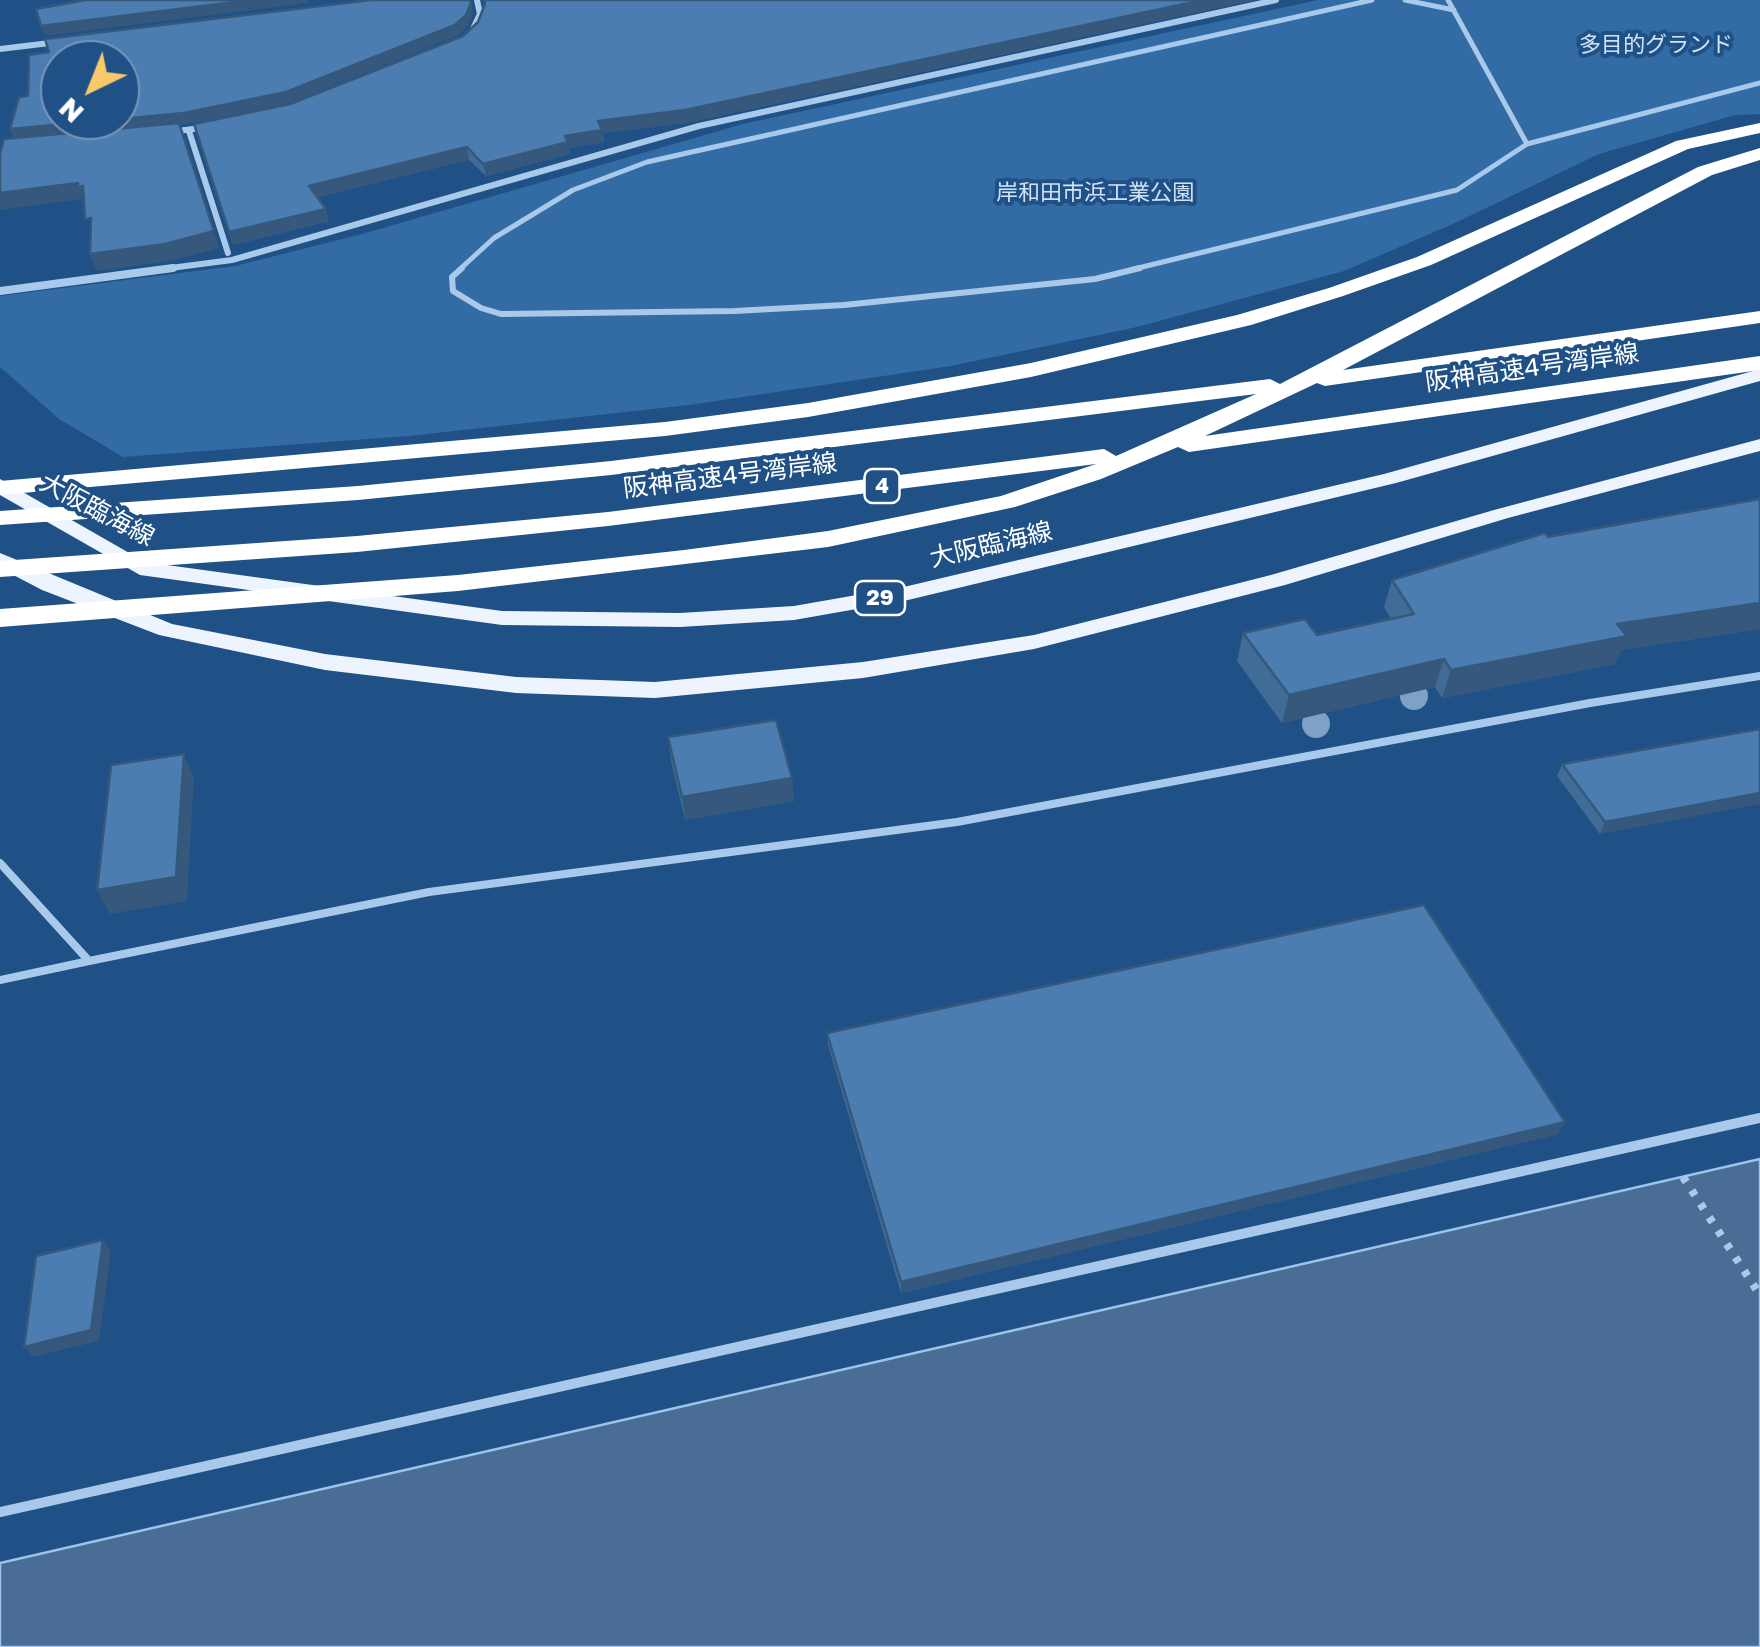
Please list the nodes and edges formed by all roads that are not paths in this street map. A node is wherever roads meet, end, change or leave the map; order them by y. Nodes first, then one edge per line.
1 (477, 0) edge
2 (1276, 0) edge
3 (1372, 0) edge
4 (1405, 0) edge
5 (1448, 0) edge
6 (1454, 10) junction
7 (461, 42) edge
8 (40, 44) edge
9 (0, 49) edge
10 (1760, 83) edge
11 (220, 125) edge
12 (1760, 128) edge
13 (188, 130) junction
14 (151, 134) edge
15 (1526, 144) junction
16 (1760, 154) edge
17 (228, 253) edge
18 (0, 291) edge
19 (1760, 316) edge
20 (1760, 363) edge
21 (1760, 375) edge
22 (1760, 446) edge
23 (0, 486) edge
24 (0, 518) edge
25 (0, 560) edge
26 (0, 569) edge
27 (0, 618) edge
28 (1760, 676) edge
29 (0, 863) edge
30 (89, 962) junction
31 (0, 980) edge
32 (1760, 1118) edge
33 (0, 1512) edge

1 - 7 street
2 - 18 street
3 - 15 lane
4 - 6 lane
5 - 6 lane
6 - 15 lane
8 - 9 street
10 - 15 lane
11 - 13 street
12 - 23 highway
13 - 14 street
13 - 17 street
16 - 27 highway, 4
19 - 24 highway, 阪神高速4号湾岸線 / 4
20 - 26 highway, 阪神高速4号湾岸線 / 4
21 - 23 main road, 大阪臨海線 / 29
22 - 25 main road
28 - 30 lane
29 - 30 lane
30 - 31 lane
32 - 33 lane

